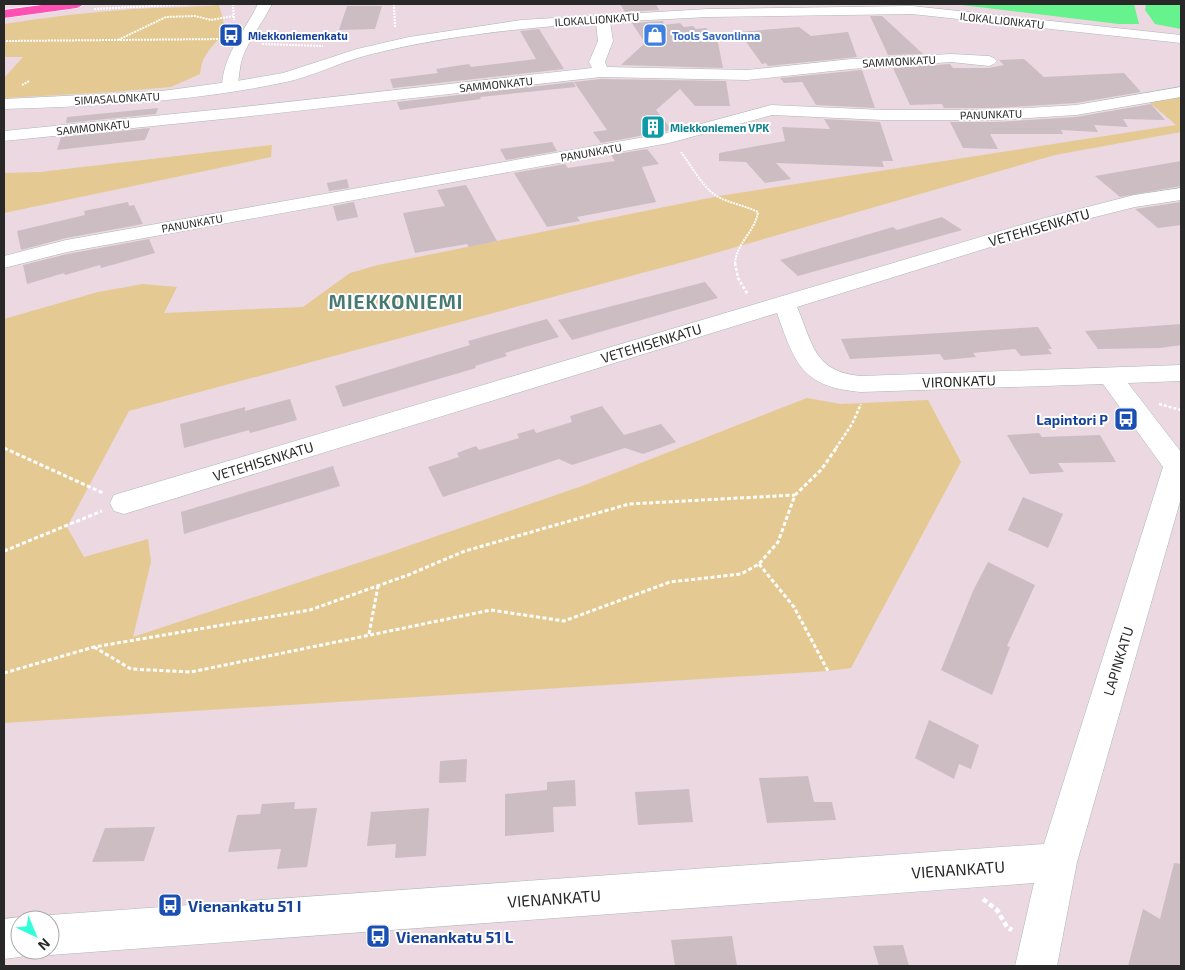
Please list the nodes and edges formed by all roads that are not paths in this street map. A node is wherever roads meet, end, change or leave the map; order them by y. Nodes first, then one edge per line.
1 (20, 4) edge
2 (272, 4) edge
3 (4, 6) edge
4 (83, 7) edge
5 (837, 7) edge
6 (4, 14) edge
7 (602, 18) junction
8 (1181, 40) edge
9 (989, 61) dead end
10 (601, 72) junction
11 (747, 75) junction
12 (230, 87) junction
13 (1181, 92) edge
14 (763, 98) junction
15 (4, 104) edge
16 (4, 136) edge
17 (1181, 194) edge
18 (4, 262) edge
19 (784, 302) junction
20 (1181, 373) edge
21 (1110, 376) junction
22 (1179, 466) edge
23 (124, 503) road end
24 (1058, 862) junction
25 (60, 934) edge
26 (1036, 966) edge

1 - 3 highway
2 - 12 street
4 - 6 highway
5 - 7 street, ILOKALLIONKATU
5 - 8 street, ILOKALLIONKATU
7 - 10 street
7 - 12 street, ILOKALLIONKATU
9 - 11 street, SAMMONKATU
10 - 11 street, SAMMONKATU
10 - 16 street, SAMMONKATU
11 - 14 street
12 - 15 street, SIMASALONKATU
13 - 14 street, PANUNKATU
14 - 18 street, PANUNKATU
17 - 19 street, VETEHISENKATU
19 - 21 street, VIRONKATU
19 - 23 street, VETEHISENKATU
20 - 21 street, VIRONKATU
21 - 22 street, LAPINKATU
22 - 24 street, LAPINKATU
24 - 25 street, VIENANKATU
24 - 26 street, LAPINKATU

